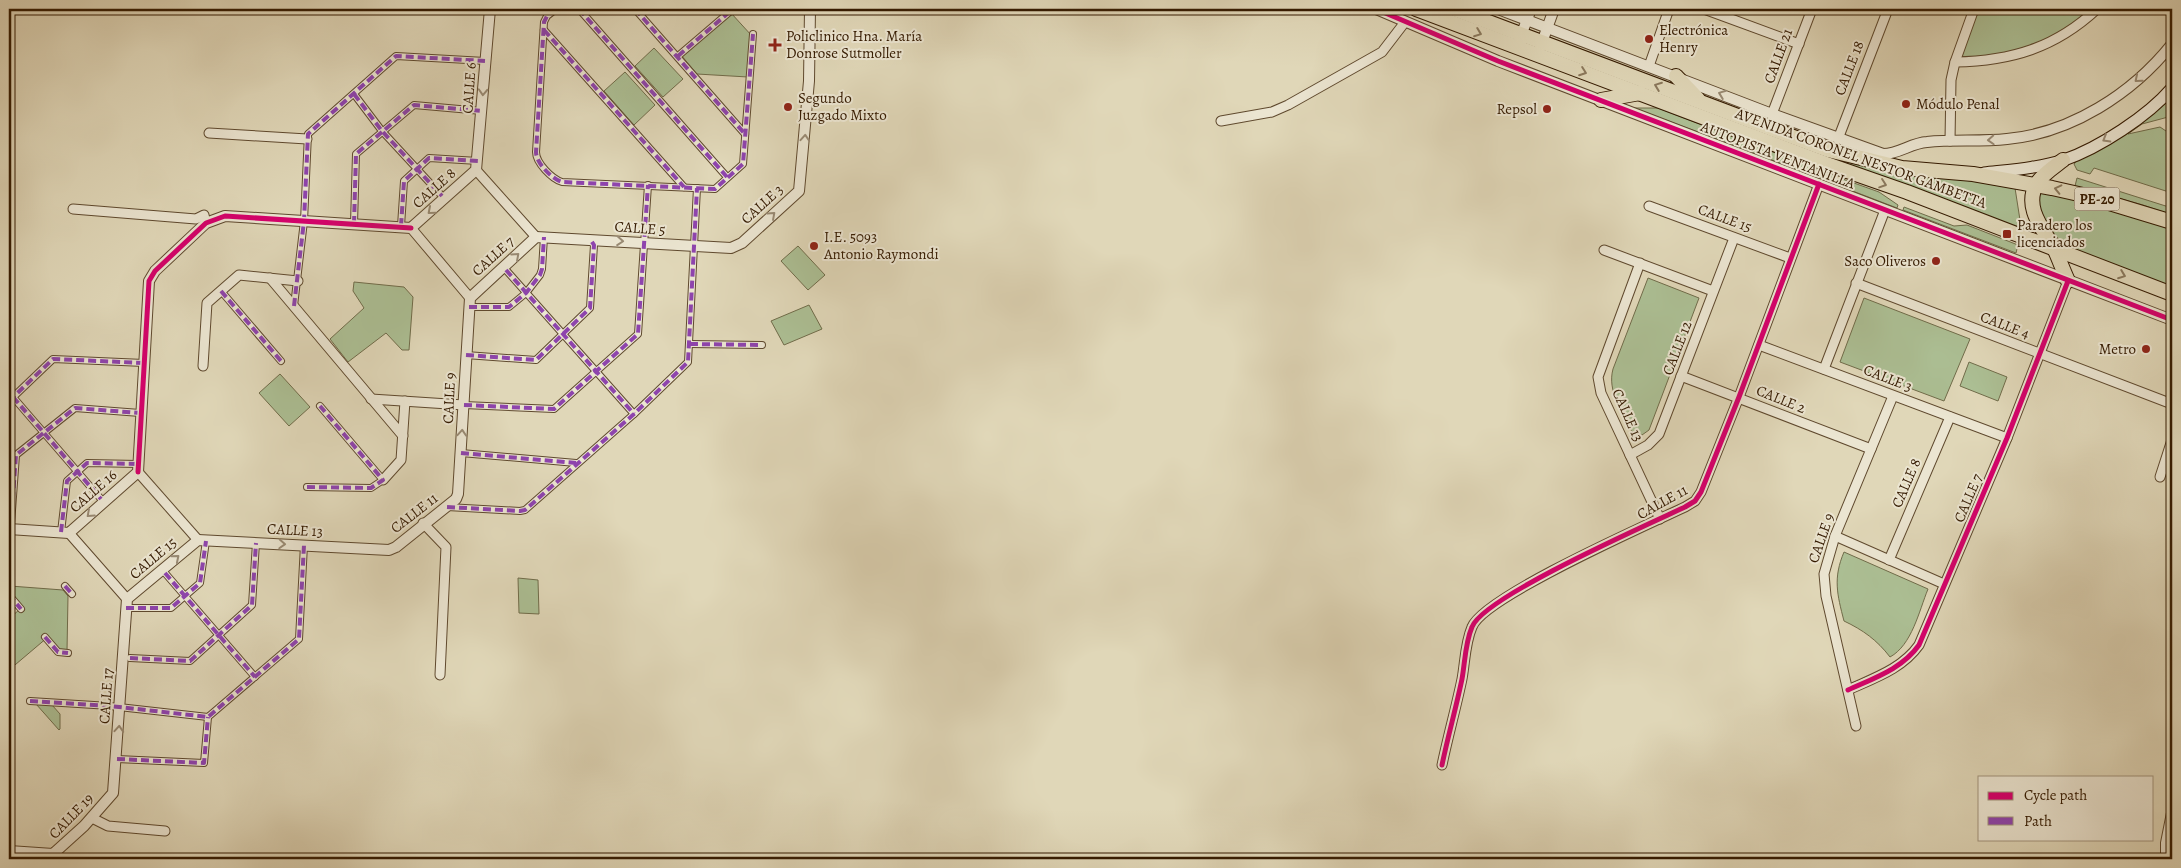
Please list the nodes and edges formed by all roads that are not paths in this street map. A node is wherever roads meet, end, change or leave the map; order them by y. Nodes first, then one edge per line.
1 (490, 9) edge
2 (556, 9) edge
3 (579, 9) edge
4 (635, 9) edge
5 (733, 9) edge
6 (1376, 9) edge
7 (1416, 9) edge
8 (1454, 9) edge
9 (1498, 9) edge
10 (1531, 9) edge
11 (1554, 9) edge
12 (1669, 9) edge
13 (1704, 9) edge
14 (1812, 9) edge
15 (1888, 9) edge
16 (1974, 9) edge
17 (2097, 9) edge
18 (809, 11) edge
19 (1526, 20) junction
20 (1405, 22) junction
21 (1547, 28) junction
22 (544, 30) junction
23 (753, 34) dead end
24 (1519, 41) junction
25 (1799, 44) junction
26 (2172, 44) edge
27 (1539, 49) junction
28 (678, 56) junction
29 (485, 61) junction
30 (1954, 62) junction
31 (1649, 66) junction
32 (1676, 76) junction
33 (2172, 88) edge
34 (1641, 93) junction
35 (354, 94) junction
36 (1601, 100) junction
37 (1702, 103) junction
38 (482, 111) junction
39 (1772, 114) junction
40 (1221, 121) dead end
41 (382, 131) junction
42 (209, 133) dead end
43 (745, 134) junction
44 (307, 137) junction
45 (1838, 138) junction
46 (1950, 141) junction
47 (2063, 160) junction
48 (477, 165) junction
49 (417, 169) junction
50 (1973, 174) junction
51 (727, 177) junction
52 (648, 184) junction
53 (1819, 184) junction
54 (2036, 185) junction
55 (684, 187) junction
56 (697, 188) junction
57 (442, 196) dead end
58 (1649, 206) dead end
59 (73, 209) dead end
60 (1885, 210) junction
61 (205, 219) junction
62 (304, 221) junction
63 (2172, 222) edge
64 (354, 224) junction
65 (400, 226) junction
66 (411, 228) junction
67 (540, 237) junction
68 (1734, 238) junction
69 (590, 239) junction
70 (645, 243) junction
71 (742, 243) joint
72 (695, 247) junction
73 (2054, 248) junction
74 (1604, 250) dead end
75 (1790, 258) junction
76 (1640, 264) junction
77 (506, 270) dead end
78 (270, 278) junction
79 (2068, 281) junction
80 (298, 282) junction
81 (1856, 283) junction
82 (221, 291) junction
83 (1713, 291) junction
84 (526, 293) junction
85 (2172, 294) edge
86 (470, 302) junction
87 (294, 306) junction
88 (2172, 320) edge
89 (563, 335) junction
90 (690, 344) junction
91 (762, 345) dead end
92 (1759, 345) junction
93 (2041, 354) junction
94 (466, 355) junction
95 (281, 361) dead end
96 (144, 363) junction
97 (203, 366) dead end
98 (1824, 369) junction
99 (596, 372) junction
100 (1681, 376) junction
101 (1893, 396) junction
102 (1739, 398) junction
103 (11, 399) edge
104 (371, 399) junction
105 (406, 401) junction
106 (2172, 404) edge
107 (464, 405) junction
108 (320, 406) dead end
109 (140, 414) junction
110 (634, 414) junction
111 (1950, 417) junction
112 (43, 432) junction
113 (403, 436) junction
114 (2007, 438) junction
115 (2172, 440) edge
116 (1871, 449) junction
117 (460, 453) junction
118 (1630, 455) junction
119 (576, 463) junction
120 (138, 468) junction
121 (78, 472) junction
122 (2160, 477) dead end
123 (383, 480) junction
124 (307, 487) dead end
125 (101, 499) dead end
126 (456, 499) joint
127 (447, 507) junction
128 (1660, 519) junction
129 (423, 524) junction
130 (10, 527) edge
131 (65, 533) junction
132 (1835, 536) junction
133 (202, 540) junction
134 (256, 543) junction
135 (304, 545) junction
136 (390, 550) joint
137 (1889, 560) junction
138 (165, 573) dead end
139 (1944, 584) junction
140 (66, 586) dead end
141 (72, 594) dead end
142 (9, 595) edge
143 (185, 596) junction
144 (127, 603) junction
145 (20, 609) dead end
146 (219, 636) junction
147 (45, 637) dead end
148 (68, 653) dead end
149 (130, 658) dead end
150 (440, 675) dead end
151 (255, 677) junction
152 (1848, 690) junction
153 (30, 701) dead end
154 (120, 707) junction
155 (208, 717) junction
156 (1856, 726) dead end
157 (117, 759) junction
158 (1442, 765) dead end
159 (112, 794) joint
160 (2172, 813) edge
161 (92, 818) junction
162 (165, 831) dead end
163 (9, 851) edge
164 (2166, 859) edge

1 - 29 street, CALLE 6
2 - 22 street
3 - 51 street
4 - 28 street
5 - 28 street
6 - 20 street, AUTOPISTA VENTANILLA
7 -> 24 highway, PE-20
8 - 24 highway, PE-20
9 - 19 street
10 - 19 street
11 - 21 street
12 - 31 street
13 - 25 street
14 - 25 street, CALLE 21
15 - 45 street, CALLE 18
16 - 30 street
17 - 30 street
71 -> 18 street, CALLE 3
19 - 21 street
19 - 24 street
20 - 36 street, AUTOPISTA VENTANILLA
20 - 40 street
21 - 27 street
21 - 31 street
22 - 52 street
22 - 55 street
23 - 43 street
24 - 27 highway, PE-20
25 - 39 street, CALLE 21
26 -> 46 street
27 -> 34 highway, AVENIDA CORONEL NESTOR GAMBETTA / PE-20
37 -> 27 highway, AVENIDA CORONEL NESTOR GAMBETTA / PE-20
28 - 43 street
29 - 35 street
29 -> 38 street, CALLE 6
30 - 46 street
31 - 32 street
32 - 37 highway
39 -> 32 street
33 -> 47 main road
34 - 36 highway
34 -> 73 highway, AVENIDA CORONEL NESTOR GAMBETTA / PE-20
35 - 41 street
35 - 44 street
36 - 53 street, AUTOPISTA VENTANILLA
37 - 50 highway, AVENIDA CORONEL NESTOR GAMBETTA / PE-20
38 - 41 street
38 - 48 street, CALLE 6
39 - 45 street
41 - 49 street
41 - 64 street
42 - 44 street
43 - 51 street
44 - 62 street
45 - 46 street
47 - 50 main road
47 - 54 highway
48 - 49 street
48 -> 66 street, CALLE 8
48 - 67 street
49 - 57 street
49 - 65 street
50 - 54 highway, AVENIDA CORONEL NESTOR GAMBETTA / PE-20
51 - 56 street
52 - 55 street
52 - 70 street
53 - 60 street, AUTOPISTA VENTANILLA
53 - 75 street, CALLE 11
63 -> 54 highway, AVENIDA CORONEL NESTOR GAMBETTA / PE-20
54 - 73 highway
55 - 56 street
56 - 72 street
58 - 68 street, CALLE 15
59 - 61 street
60 - 79 street, AUTOPISTA VENTANILLA
60 - 81 street
61 - 62 street
61 - 96 street
62 - 64 street
62 - 80 street
64 - 65 street
65 - 66 street
66 - 86 street
67 - 69 street, CALLE 5
67 - 84 street
86 -> 67 street, CALLE 7
68 - 75 street, CALLE 15
68 - 83 street, CALLE 12
69 -> 70 street, CALLE 5
69 - 89 street
70 - 72 street, CALLE 5
70 - 99 street
71 - 72 street, CALLE 5
72 - 90 street
73 - 79 highway
73 -> 85 highway, AVENIDA CORONEL NESTOR GAMBETTA / PE-20
74 - 76 street
75 - 92 street, CALLE 11
76 - 83 street
76 - 118 street, CALLE 13
77 - 84 street
78 - 80 street
78 - 82 street
78 - 87 street
79 - 88 street, AUTOPISTA VENTANILLA
79 - 93 street, CALLE 7
80 - 87 street
81 - 93 street, CALLE 4
81 - 98 street
82 - 95 street
82 - 97 street
83 - 100 street, CALLE 12
84 - 86 street
84 - 89 street
86 - 94 street, CALLE 9
87 - 104 street
89 - 94 street
89 - 99 street
90 - 91 street
90 - 110 street
92 - 98 street, CALLE 3
92 - 102 street, CALLE 11
93 - 106 street, CALLE 4
93 - 114 street, CALLE 7
94 - 107 street, CALLE 9
96 - 103 street
96 - 109 street
98 - 101 street, CALLE 3
99 - 107 street
99 - 110 street
100 - 102 street, CALLE 2
100 - 118 street, CALLE 12
101 - 111 street, CALLE 3
101 - 116 street, CALLE 9
102 - 116 street, CALLE 2
102 - 128 street, CALLE 11
103 - 112 street
104 - 105 street
104 - 113 street
105 - 107 street
105 - 113 street
117 -> 107 street, CALLE 9
108 - 123 street
109 - 112 street
109 - 120 street
110 - 119 street
111 - 114 street, CALLE 3
111 - 137 street, CALLE 8
112 - 121 street
112 - 130 street
113 - 123 street
114 - 139 street, CALLE 7
115 - 122 street
116 - 132 street, CALLE 9
117 - 119 street
117 - 126 street, CALLE 9
118 - 128 street, CALLE 13
119 - 127 street
120 - 121 street
120 -> 131 street, CALLE 16
120 - 133 street
121 - 125 street
121 - 131 street
123 - 124 street
126 - 127 street, CALLE 11
127 - 129 street, CALLE 11
128 - 158 street, CALLE 11
129 - 136 street, CALLE 11
129 - 150 street
130 - 131 street
131 - 144 street
132 - 137 street
132 - 152 street, CALLE 9
133 - 134 street, CALLE 13
133 - 143 street
144 -> 133 street, CALLE 15
134 -> 135 street, CALLE 13
134 - 146 street
135 - 136 street, CALLE 13
135 - 151 street
137 - 139 street
138 - 143 street
139 - 152 street, CALLE 7
140 - 141 street
142 - 145 street
143 - 144 street
143 - 146 street
144 - 154 street, CALLE 17
146 - 149 street
146 - 151 street
147 - 148 street
151 - 155 street
152 - 156 street, CALLE 9
153 - 154 street
154 - 155 street
157 -> 154 street, CALLE 17
155 - 157 street
157 - 159 street, CALLE 17
159 - 161 street, CALLE 19
160 - 164 street
161 - 162 street
161 - 163 street, CALLE 19

